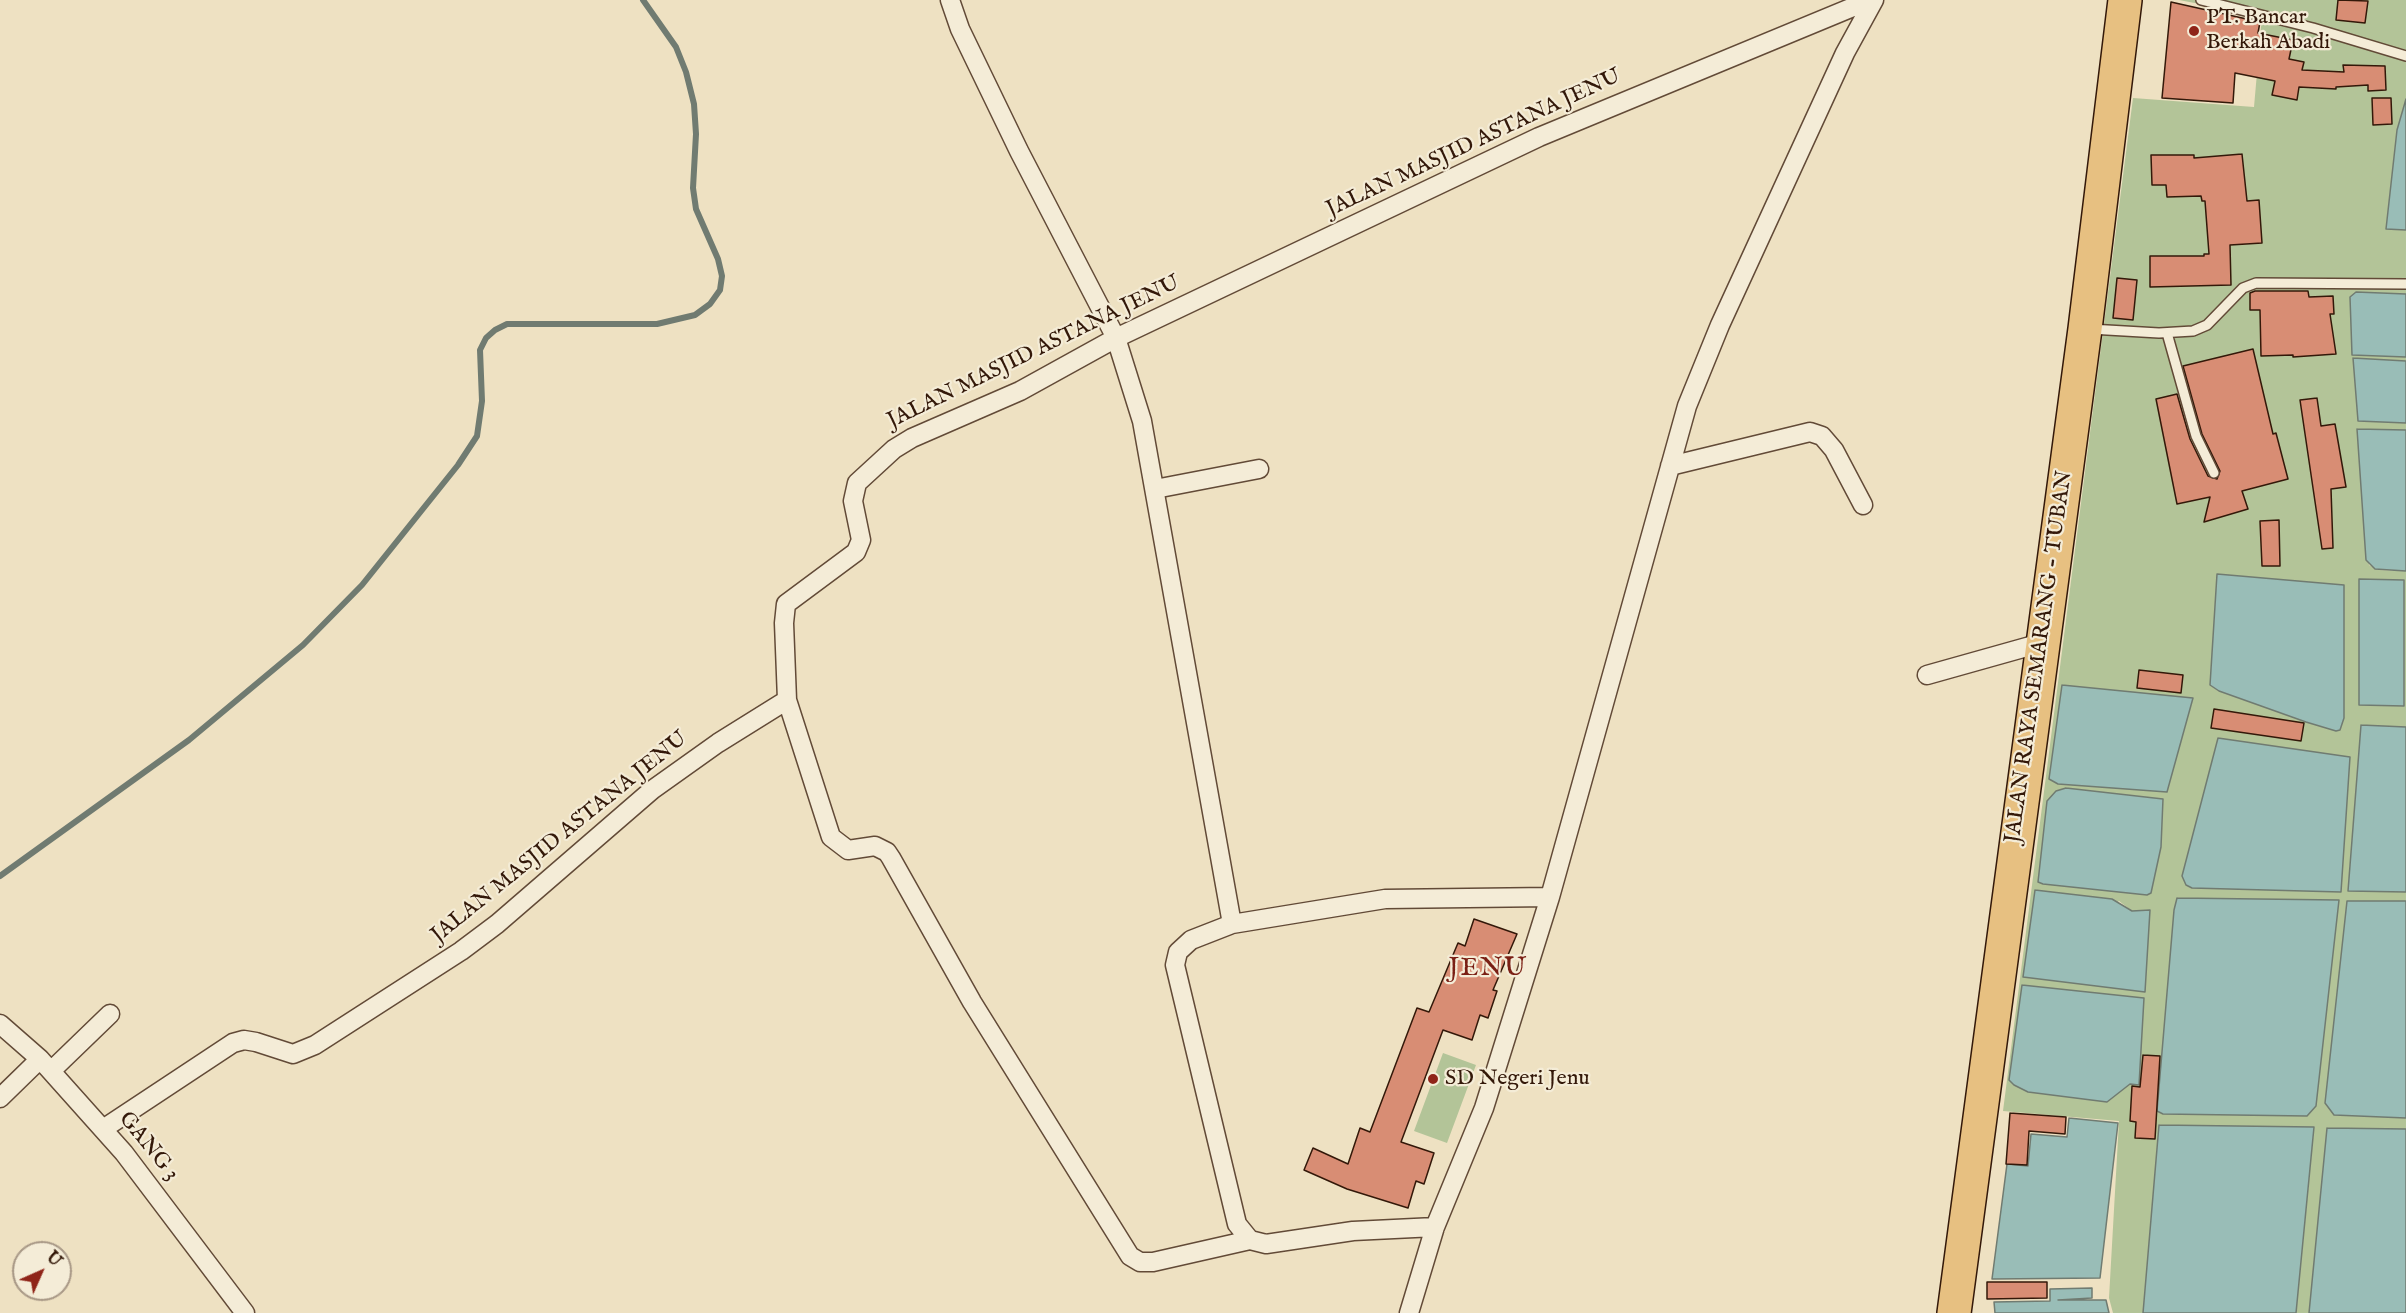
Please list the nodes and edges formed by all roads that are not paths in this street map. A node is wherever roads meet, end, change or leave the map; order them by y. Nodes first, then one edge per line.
1 (950, 0) edge
2 (1872, 0) edge
3 (2126, 0) edge
4 (2201, 0) edge
5 (2406, 56) edge
6 (2406, 284) edge
7 (2085, 329) junction
8 (2167, 333) junction
9 (1116, 338) junction
10 (1670, 466) junction
11 (1259, 469) dead end
12 (2214, 473) dead end
13 (1155, 489) junction
14 (1863, 505) dead end
15 (2041, 643) junction
16 (1927, 675) dead end
17 (787, 700) junction
18 (1550, 897) junction
19 (1233, 924) junction
20 (110, 1014) dead end
21 (0, 1024) edge
22 (45, 1065) junction
23 (0, 1098) edge
24 (103, 1129) junction
25 (1435, 1227) junction
26 (1250, 1240) junction
27 (245, 1313) edge
28 (1409, 1313) edge
29 (1954, 1313) edge

1 - 9 street
2 - 9 street, JALAN MASJID ASTANA JENU
2 - 10 street
3 - 7 highway, JALAN RAYA SEMARANG - TUBAN
4 - 5 lane
6 - 8 lane
7 - 8 lane
7 - 15 highway, JALAN RAYA SEMARANG - TUBAN
8 - 12 lane
9 - 13 street
9 - 17 street, JALAN MASJID ASTANA JENU
10 - 14 street
10 - 18 street
11 - 13 street
13 - 19 street
15 - 16 street
15 - 29 highway, JALAN RAYA SEMARANG - TUBAN
17 - 24 street, JALAN MASJID ASTANA JENU
17 - 26 street
18 - 19 street
18 - 25 street
19 - 26 street
20 - 22 street
21 - 22 street, GANG 3
22 - 23 street
22 - 24 street, GANG 3
24 - 27 street, GANG 3
25 - 26 street
25 - 28 street

